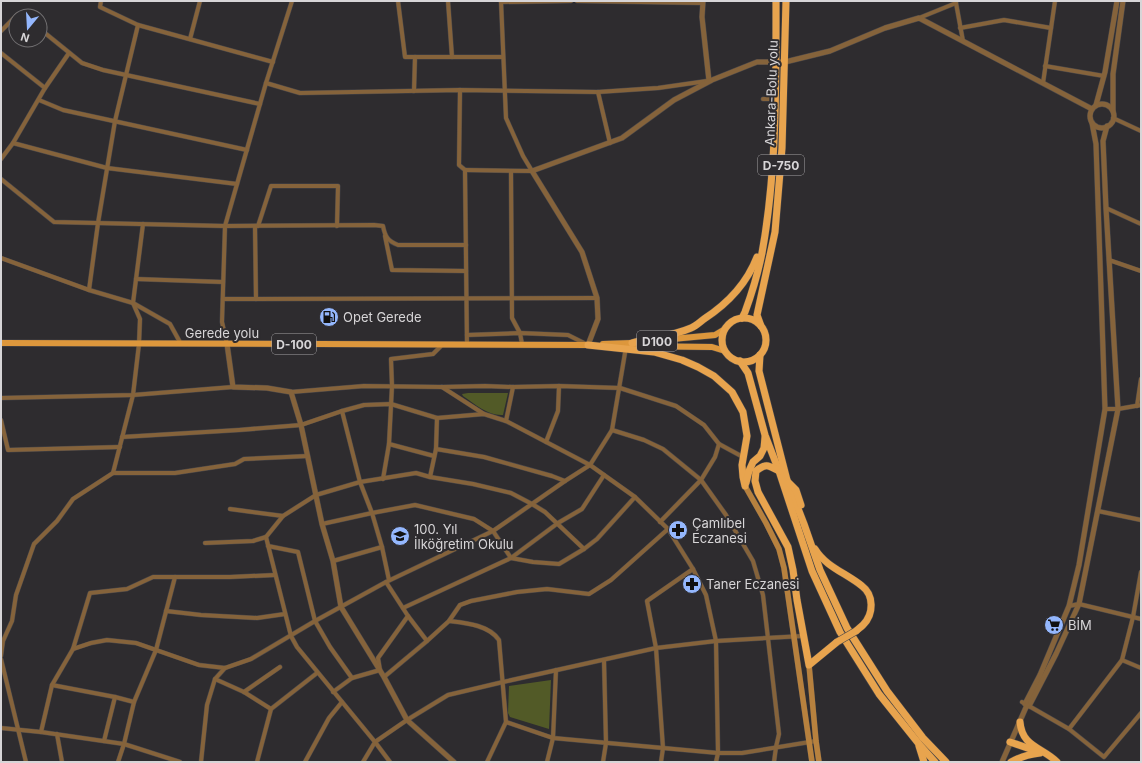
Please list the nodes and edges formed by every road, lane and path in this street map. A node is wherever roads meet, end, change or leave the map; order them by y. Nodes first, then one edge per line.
1 (102, 1) edge
2 (200, 1) edge
3 (292, 1) edge
4 (398, 1) edge
5 (448, 1) edge
6 (571, 1) edge
7 (577, 1) edge
8 (776, 1) edge
9 (786, 1) edge
10 (1055, 1) edge
11 (1117, 1) edge
12 (1123, 1) edge
13 (501, 2) edge
14 (703, 2) edge
15 (956, 2) edge
16 (919, 18) junction
17 (138, 25) junction
18 (960, 28) junction
19 (1051, 28) junction
20 (48, 36) edge
21 (190, 39) junction
22 (963, 41) junction
23 (1, 53) edge
24 (69, 53) junction
25 (415, 57) junction
26 (452, 57) junction
27 (504, 57) junction
28 (273, 62) junction
29 (776, 62) junction
30 (785, 62) junction
31 (1046, 66) junction
32 (126, 74) junction
33 (1104, 76) junction
34 (709, 81) junction
35 (266, 83) junction
36 (1043, 83) junction
37 (45, 88) junction
38 (460, 90) junction
39 (505, 90) junction
40 (414, 91) junction
41 (598, 92) junction
42 (763, 99) dead end
43 (775, 99) junction
44 (38, 100) junction
45 (260, 104) junction
46 (1094, 107) junction
47 (1113, 111) junction
48 (1114, 118) junction
49 (115, 121) junction
50 (1092, 123) junction
51 (1107, 126) junction
52 (1141, 131) edge
53 (610, 143) junction
54 (13, 144) junction
55 (247, 150) junction
56 (1, 159) edge
57 (107, 168) junction
58 (465, 170) junction
59 (511, 172) junction
60 (532, 172) junction
61 (1, 180) edge
62 (237, 184) junction
63 (1106, 208) junction
64 (98, 223) junction
65 (144, 224) junction
66 (1141, 224) edge
67 (226, 226) junction
68 (256, 226) junction
69 (337, 226) junction
70 (385, 236) junction
71 (764, 238) junction
72 (466, 245) junction
73 (1, 258) edge
74 (1109, 260) junction
75 (466, 271) junction
76 (1141, 271) edge
77 (136, 279) junction
78 (223, 282) junction
79 (89, 290) junction
80 (466, 298) junction
81 (512, 298) junction
82 (597, 298) junction
83 (223, 299) junction
84 (256, 299) junction
85 (133, 303) junction
86 (742, 318) junction
87 (761, 326) junction
88 (725, 330) junction
89 (520, 333) junction
90 (466, 335) junction
91 (1, 343) edge
92 (139, 344) junction
93 (181, 344) junction
94 (227, 344) junction
95 (442, 344) junction
96 (522, 344) junction
97 (467, 345) junction
98 (588, 345) junction
99 (627, 345) junction
100 (725, 352) junction
101 (760, 355) junction
102 (740, 361) junction
103 (1141, 379) edge
104 (392, 386) junction
105 (559, 386) junction
106 (233, 387) junction
107 (442, 387) junction
108 (513, 387) junction
109 (620, 388) junction
110 (291, 392) junction
111 (133, 395) junction
112 (1, 398) edge
113 (391, 404) junction
114 (1139, 405) edge
115 (1105, 409) junction
116 (1118, 410) junction
117 (342, 411) junction
118 (484, 414) junction
119 (437, 418) junction
120 (1, 420) edge
121 (506, 421) junction
122 (301, 425) junction
123 (612, 430) junction
124 (765, 435) junction
125 (122, 436) junction
126 (546, 442) junction
127 (389, 444) junction
128 (719, 444) junction
129 (120, 447) junction
130 (436, 449) junction
131 (308, 456) junction
132 (434, 456) junction
133 (743, 457) junction
134 (590, 465) junction
135 (779, 471) junction
136 (113, 473) junction
137 (604, 476) junction
138 (430, 477) junction
139 (383, 479) junction
140 (701, 480) junction
141 (787, 480) junction
142 (565, 481) junction
143 (360, 482) junction
144 (745, 486) junction
145 (316, 495) junction
146 (635, 496) junction
147 (532, 504) junction
148 (230, 509) dead end
149 (1098, 511) junction
150 (372, 513) junction
151 (283, 516) junction
152 (1141, 520) edge
153 (660, 522) junction
154 (558, 523) junction
155 (322, 524) junction
156 (668, 529) junction
157 (493, 531) junction
158 (266, 537) junction
159 (205, 543) dead end
160 (268, 546) junction
161 (382, 547) junction
162 (584, 549) junction
163 (511, 558) junction
164 (333, 561) junction
165 (693, 569) junction
166 (1141, 572) edge
167 (275, 575) junction
168 (175, 577) junction
169 (388, 581) junction
170 (1079, 604) junction
171 (1068, 606) junction
172 (341, 607) junction
173 (403, 608) junction
174 (166, 611) junction
175 (285, 614) junction
176 (408, 616) junction
177 (1133, 617) junction
178 (1141, 619) edge
179 (315, 621) junction
180 (449, 621) junction
181 (290, 636) junction
182 (794, 636) junction
183 (804, 636) junction
184 (768, 639) junction
185 (427, 641) junction
186 (716, 641) junction
187 (656, 648) junction
188 (73, 649) junction
189 (156, 650) junction
190 (1, 658) edge
191 (604, 660) junction
192 (1122, 660) junction
193 (809, 665) junction
194 (280, 667) dead end
195 (225, 668) junction
196 (1141, 668) edge
197 (380, 670) junction
198 (556, 670) junction
199 (317, 673) junction
200 (384, 677) junction
201 (216, 678) junction
202 (352, 678) junction
203 (503, 682) junction
204 (52, 685) junction
205 (244, 692) junction
206 (333, 692) junction
207 (115, 697) junction
208 (134, 702) junction
209 (342, 702) junction
210 (1025, 704) junction
211 (271, 709) junction
212 (1141, 713) edge
213 (407, 720) junction
214 (506, 722) junction
215 (1020, 722) junction
216 (1, 728) edge
217 (1069, 729) junction
218 (19, 730) junction
219 (41, 732) junction
220 (57, 734) junction
221 (553, 738) junction
222 (104, 741) junction
223 (816, 741) junction
224 (375, 742) junction
225 (809, 742) junction
226 (1010, 742) junction
227 (606, 743) junction
228 (124, 744) junction
229 (919, 744) junction
230 (776, 747) junction
231 (663, 748) junction
232 (718, 753) junction
233 (1044, 753) junction
234 (26, 762) edge
235 (62, 762) edge
236 (118, 762) edge
237 (180, 762) edge
238 (201, 762) edge
239 (257, 762) edge
240 (305, 762) edge
241 (363, 762) edge
242 (390, 762) edge
243 (454, 762) edge
244 (487, 762) edge
245 (547, 762) edge
246 (603, 762) edge
247 (661, 762) edge
248 (716, 762) edge
249 (774, 762) edge
250 (812, 762) edge
251 (819, 762) edge
252 (924, 762) edge
253 (935, 762) edge
254 (946, 762) edge
255 (1002, 762) edge
256 (1011, 762) edge
257 (1056, 762) edge

1 - 17 street
2 - 21 street
3 - 28 street
4 - 25 street
5 - 26 street
6 - 13 street
7 - 14 street
8 - 29 highway, Ankara-Bolu yolu
9 - 30 highway, Ankara-Bolu yolu / D-750
10 - 19 street
11 - 33 street
12 - 47 street
13 - 27 street
14 - 34 street
15 - 16 street
15 - 18 street
16 - 22 street
16 - 30 street
17 - 21 street
17 - 32 street
18 - 19 street
18 - 22 street
19 - 31 street
20 - 24 street
21 - 28 street
22 - 36 street
23 - 37 street
24 - 32 street
24 - 37 street
25 - 26 street
25 - 40 street
26 - 27 street
27 - 39 street
28 - 35 street
29 - 30 street
29 - 34 street
29 - 43 highway, Ankara-Bolu yolu
30 - 87 highway, Ankara-Bolu yolu / D-750
31 - 33 street
31 - 36 street
32 - 45 street
32 - 49 street
33 - 46 street
34 - 41 street
34 - 53 street
35 - 40 street
35 - 45 street
36 - 46 street
37 - 44 street
38 - 39 street
38 - 40 street
38 - 58 street
39 - 41 street
39 - 60 street
41 - 53 street
42 - 43 street
43 - 71 highway, Ankara-Bolu yolu
44 - 49 street
44 - 54 street
45 - 55 street
46 - 47 street
46 - 50 street
47 - 48 street
48 - 51 street
48 - 52 street
49 - 55 street
49 - 57 street
50 - 51 street
50 - 115 street
51 - 63 street
53 - 60 street
54 - 56 street
54 - 57 street
55 - 62 street
57 - 62 street
57 - 64 street
58 - 59 street
58 - 72 street
59 - 60 street
59 - 81 street
60 - 82 street
61 - 64 street
62 - 67 street
63 - 66 street
63 - 74 street
64 - 65 street
64 - 79 street
65 - 67 street
65 - 77 street
67 - 68 street
67 - 78 street
68 - 69 street
68 - 69 street
68 - 84 street
69 - 70 street
70 - 72 street
70 - 75 street
71 - 86 highway, Ankara-Bolu yolu
71 - 99 highway
72 - 75 street
73 - 79 street
74 - 76 street
74 - 116 street
75 - 80 street
77 - 78 street
77 - 85 street
78 - 83 street
79 - 85 street
80 - 81 street
80 - 84 street
80 - 90 street
81 - 82 street
81 - 89 street
82 - 98 street
83 - 84 street
83 - 94 street
85 - 92 street
85 - 93 street
86 - 87 highway
86 - 88 highway, D100
87 - 101 highway
88 - 99 main road, D100
88 - 100 highway
89 - 90 street
89 - 96 street
89 - 98 street
90 - 97 street
91 - 92 main road, Gerede yolu / D-100
92 - 93 main road, Gerede yolu / D-100
92 - 111 street
93 - 94 main road, Gerede yolu / D-100
94 - 95 main road, Gerede yolu / D-100
94 - 106 street
95 - 97 main road, Gerede yolu / D-100
95 - 104 street
96 - 97 main road, Gerede yolu / D-100
96 - 98 main road, Gerede yolu / D-100
98 - 99 highway
99 - 100 main road, D100
99 - 109 street
99 - 133 highway
100 - 102 highway, D100
101 - 102 highway
101 - 141 highway
102 - 124 highway
103 - 114 street
104 - 107 street
104 - 110 street
104 - 113 street
105 - 108 street
105 - 109 street
105 - 126 street
106 - 110 street
106 - 111 street
107 - 108 street
107 - 118 street
108 - 121 street
109 - 123 street
109 - 128 street
110 - 122 street
111 - 112 street
111 - 125 street
113 - 117 street
113 - 119 street
113 - 127 street
114 - 116 street
115 - 116 street
115 - 171 street
116 - 149 street
117 - 122 street
117 - 143 street
118 - 119 street
118 - 121 street
119 - 130 street
120 - 129 street
121 - 126 street
122 - 125 street
122 - 131 street
123 - 134 street
123 - 140 street
124 - 135 highway
124 - 144 highway
125 - 129 street
126 - 134 street
127 - 132 street
127 - 139 street
128 - 133 street
128 - 140 street
129 - 136 street
130 - 132 street
130 - 142 street
131 - 136 street
131 - 145 street
132 - 138 street
133 - 144 highway
134 - 137 street
134 - 142 street
135 - 183 highway
135 - 229 highway
136 - 190 street
137 - 146 street
137 - 154 street
138 - 139 street
138 - 147 street
139 - 143 street
140 - 153 street
140 - 184 street
141 - 193 highway, bridge
141 - 254 highway
142 - 147 street
143 - 145 street
143 - 150 street
144 - 182 main road
145 - 151 street
145 - 155 street
146 - 153 street
146 - 162 street
147 - 154 street
147 - 157 street
148 - 151 street
149 - 152 street
149 - 170 street
150 - 155 street
150 - 157 street
150 - 161 street
151 - 158 street
153 - 156 street
154 - 162 street
154 - 163 street
155 - 164 street
156 - 165 street
156 - 180 street
157 - 163 street
157 - 169 street
158 - 159 street
158 - 160 street
160 - 167 street
160 - 179 street
161 - 164 street
161 - 169 street
162 - 163 street
163 - 173 street
164 - 172 street
165 - 186 street
165 - 187 street
166 - 177 street
167 - 168 street
167 - 175 street
168 - 174 street
168 - 188 street
169 - 172 street
169 - 173 street
170 - 171 street
170 - 177 street
170 - 210 street
171 - 210 street
172 - 179 street
172 - 197 street
173 - 176 street
174 - 175 street
174 - 189 street
175 - 181 street
176 - 185 street
176 - 197 street
177 - 178 street
177 - 192 street
179 - 181 street
179 - 202 street
180 - 185 street
180 - 203 street
181 - 195 street
181 - 199 street
182 - 183 street
182 - 184 street
182 - 225 main road
183 - 193 highway
184 - 186 street
184 - 230 street
185 - 200 street
186 - 187 street
186 - 232 street
187 - 191 street
187 - 231 street
188 - 189 street
188 - 204 street
189 - 195 street
189 - 208 street
190 - 218 street
191 - 198 street
191 - 227 street
192 - 196 street
192 - 217 street
193 - 223 main road
194 - 205 street
195 - 201 street
197 - 200 street
197 - 202 street
198 - 203 street
198 - 221 street
199 - 206 street
199 - 211 street
200 - 213 street
201 - 205 street
201 - 238 street
202 - 206 street
203 - 213 street
203 - 214 street
204 - 207 street
204 - 219 street
205 - 211 street
206 - 209 street
207 - 208 street
207 - 222 street
208 - 228 street
209 - 224 street
209 - 240 street
210 - 215 street
210 - 217 street
211 - 239 street
212 - 217 street
213 - 224 street
213 - 243 street
214 - 221 street
214 - 244 street
215 - 226 street
215 - 233 highway
216 - 218 street
218 - 219 street
218 - 234 street
219 - 220 street
220 - 222 street
220 - 235 street
221 - 227 street
221 - 245 street
222 - 228 street
223 - 225 street
223 - 251 main road
224 - 241 street
224 - 242 street
225 - 230 street
225 - 250 main road
226 - 233 highway
226 - 255 street
227 - 231 street
227 - 246 street
228 - 236 street
228 - 237 street
229 - 252 highway
229 - 253 highway
230 - 232 street
230 - 249 street
231 - 232 street
231 - 247 street
232 - 248 street
233 - 256 highway
233 - 257 highway

